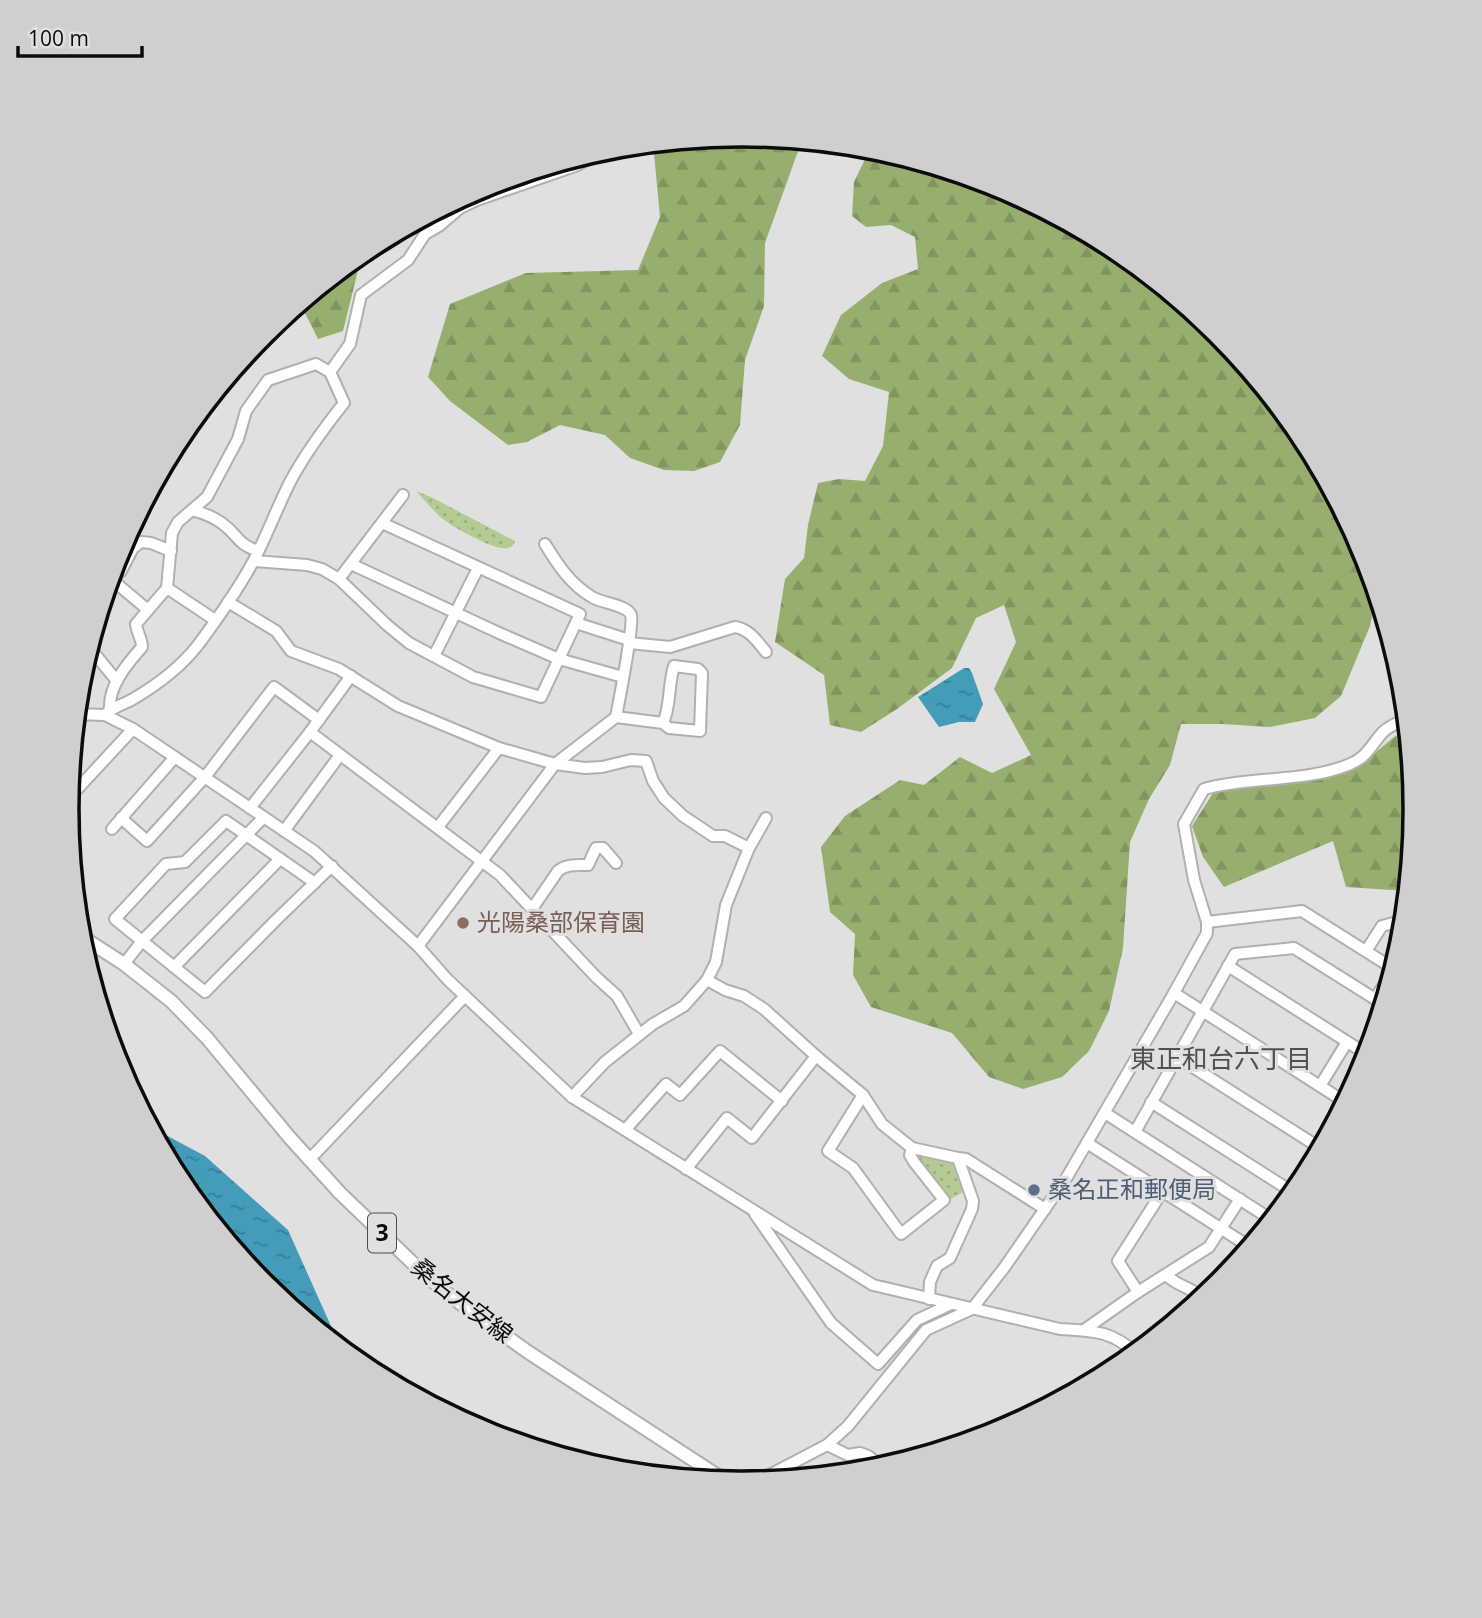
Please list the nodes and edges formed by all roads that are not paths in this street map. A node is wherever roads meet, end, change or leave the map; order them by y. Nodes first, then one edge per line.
1 (537, 179) edge
2 (517, 186) edge
3 (456, 211) edge
4 (425, 227) edge
5 (425, 234) junction
6 (330, 372) junction
7 (403, 495) dead end
8 (192, 510) junction
9 (382, 523) junction
10 (545, 544) dead end
11 (171, 551) junction
12 (130, 554) edge
13 (256, 556) junction
14 (351, 564) junction
15 (478, 568) junction
16 (338, 579) junction
17 (118, 585) edge
18 (167, 588) junction
19 (229, 602) junction
20 (148, 610) junction
21 (456, 613) junction
22 (215, 620) junction
23 (576, 623) junction
24 (629, 642) junction
25 (675, 646) junction
26 (766, 652) dead end
27 (97, 656) edge
28 (434, 656) junction
29 (559, 659) junction
30 (674, 666) junction
31 (351, 676) junction
32 (623, 677) junction
33 (117, 681) junction
34 (107, 712) junction
35 (86, 713) edge
36 (617, 717) junction
37 (319, 720) junction
38 (663, 723) junction
39 (1398, 723) edge
40 (133, 729) junction
41 (310, 732) junction
42 (499, 748) junction
43 (340, 755) junction
44 (175, 757) junction
45 (555, 764) junction
46 (205, 777) junction
47 (79, 790) edge
48 (250, 808) junction
49 (121, 818) junction
50 (263, 818) junction
51 (766, 818) dead end
52 (438, 827) junction
53 (112, 829) dead end
54 (284, 831) junction
55 (245, 836) junction
56 (749, 848) junction
57 (280, 859) junction
58 (482, 860) junction
59 (616, 863) dead end
60 (332, 866) junction
61 (315, 883) junction
62 (532, 909) junction
63 (1207, 922) junction
64 (1393, 923) edge
65 (142, 941) junction
66 (92, 944) edge
67 (418, 946) junction
68 (1366, 951) junction
69 (1385, 963) edge
70 (124, 964) junction
71 (1228, 966) junction
72 (174, 967) junction
73 (707, 980) junction
74 (1174, 993) junction
75 (465, 996) junction
76 (1375, 999) edge
77 (1203, 1011) junction
78 (639, 1034) junction
79 (1348, 1042) junction
80 (1358, 1049) edge
81 (816, 1056) junction
82 (1177, 1057) junction
83 (1320, 1086) junction
84 (863, 1095) junction
85 (572, 1097) junction
86 (1337, 1097) edge
87 (782, 1101) junction
88 (1151, 1102) junction
89 (1105, 1113) junction
90 (625, 1130) junction
91 (1135, 1132) junction
92 (1087, 1143) junction
93 (1313, 1143) edge
94 (912, 1148) junction
95 (958, 1158) junction
96 (309, 1160) junction
97 (686, 1169) junction
98 (1284, 1187) edge
99 (1162, 1192) junction
100 (1240, 1199) junction
101 (752, 1209) junction
102 (1045, 1209) junction
103 (1264, 1215) edge
104 (1221, 1229) junction
105 (1242, 1242) edge
106 (1165, 1275) junction
107 (1138, 1292) junction
108 (1194, 1292) edge
109 (929, 1298) junction
110 (951, 1304) junction
111 (972, 1309) junction
112 (1084, 1330) junction
113 (1128, 1346) edge
114 (827, 1445) junction
115 (872, 1459) edge
116 (709, 1470) edge
117 (779, 1470) edge

1 - 2 street
3 - 5 street
4 - 5 street
5 - 6 street
6 - 8 street
6 - 13 street
7 - 9 street
8 - 11 street
8 - 13 street
9 - 14 street
9 - 15 street
10 - 24 street
11 - 12 street
11 - 18 street
13 - 16 street
13 - 19 street
14 - 16 street
14 - 21 street
15 - 21 street
15 - 23 street
16 - 28 street
17 - 20 street
18 - 20 street
18 - 22 street
19 - 22 street
19 - 31 street
20 - 33 street
21 - 28 street
21 - 29 street
22 - 34 street
23 - 24 street
23 - 29 street
24 - 25 street
24 - 32 street
25 - 26 street
25 - 30 street
27 - 33 street
28 - 29 street
29 - 32 street
30 - 38 street
30 - 38 street
31 - 37 street
31 - 42 street
32 - 36 street
33 - 34 street
34 - 35 street
34 - 40 street
36 - 38 street
36 - 45 street
37 - 41 street
37 - 46 street
39 - 63 street
40 - 44 street
40 - 47 street
41 - 43 street
41 - 48 street
42 - 45 street
42 - 52 street
43 - 52 street
43 - 54 street
44 - 46 street
44 - 49 street
45 - 56 street
45 - 58 street
46 - 48 street
46 - 49 street
48 - 50 street
49 - 53 street
50 - 54 street
50 - 55 street
51 - 56 street
52 - 58 street
54 - 60 street
55 - 57 street
55 - 65 street
55 - 65 street
56 - 73 street
57 - 61 street
57 - 72 street
58 - 62 street
58 - 67 street
59 - 62 street
60 - 61 street
60 - 67 street
61 - 72 street
62 - 78 street
63 - 68 street
63 - 74 street
64 - 68 street
65 - 70 street
65 - 72 street
66 - 70 main road, 桑名大安線 / 3
67 - 75 street
68 - 69 street
70 - 96 main road, 桑名大安線 / 3
71 - 76 street
71 - 77 street
71 - 79 street
73 - 78 street
73 - 81 street
74 - 77 street
74 - 89 street
75 - 85 street
75 - 96 street
77 - 82 street
77 - 83 street
78 - 85 street
79 - 80 street
79 - 83 street
81 - 84 street
81 - 87 street
82 - 88 street
82 - 93 street
83 - 86 street
84 - 94 street
84 - 94 street
85 - 90 street
87 - 90 street
87 - 97 street
88 - 91 street
88 - 98 street
89 - 91 street
89 - 92 street
90 - 97 street
91 - 100 street
92 - 99 street
92 - 102 street
94 - 95 street
95 - 102 street
95 - 109 street
96 - 116 main road, 桑名大安線 / 3
97 - 101 street
99 - 104 street
99 - 107 street
100 - 103 street
100 - 104 street
101 - 109 street
101 - 110 street
102 - 111 street
104 - 105 street
104 - 106 street
106 - 107 street
106 - 108 street
107 - 112 street
109 - 110 street
110 - 111 street
111 - 112 street
111 - 114 street
112 - 113 street
114 - 115 street
114 - 117 street

